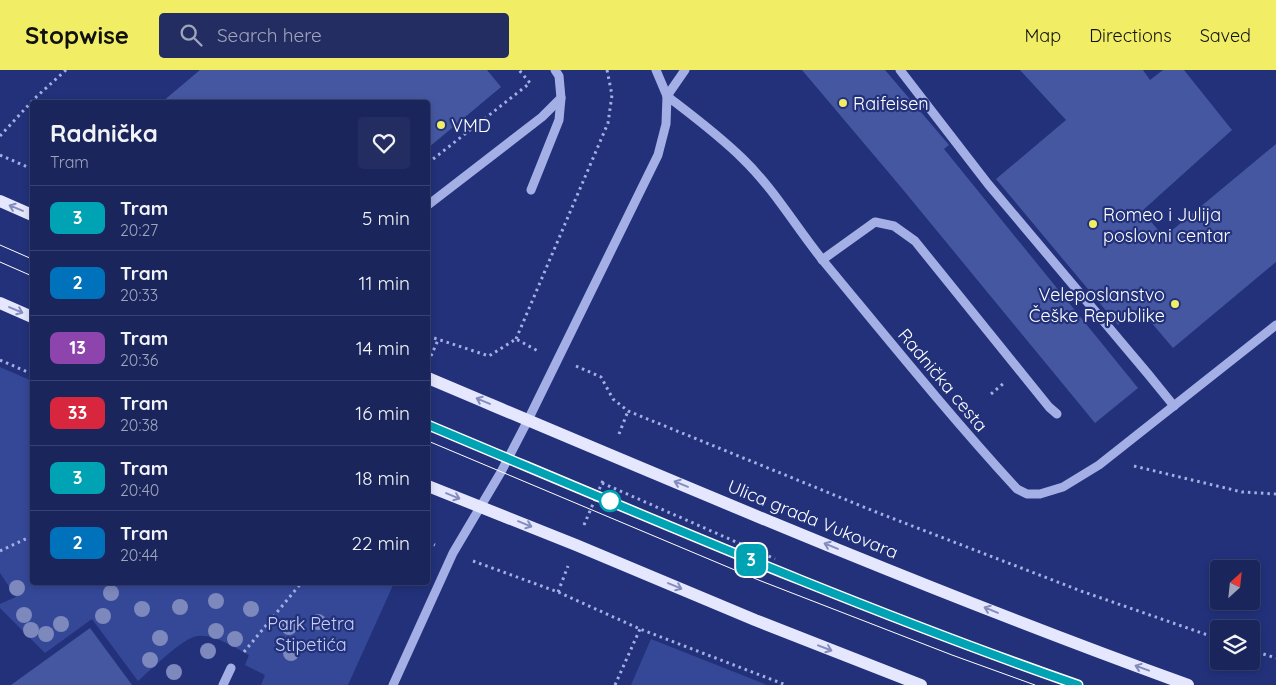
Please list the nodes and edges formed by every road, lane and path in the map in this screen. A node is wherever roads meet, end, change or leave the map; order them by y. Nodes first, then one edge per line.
1 (66, 70) edge
2 (520, 70) edge
3 (555, 70) edge
4 (607, 70) edge
5 (656, 70) edge
6 (685, 70) edge
7 (900, 70) edge
8 (667, 96) junction
9 (560, 98) junction
10 (33, 100) edge
11 (30, 103) edge
12 (0, 136) edge
13 (0, 155) edge
14 (430, 161) edge
15 (30, 169) edge
16 (531, 190) dead end
17 (0, 201) edge
18 (430, 203) edge
19 (30, 214) edge
20 (822, 260) junction
21 (0, 303) edge
22 (30, 316) edge
23 (1276, 325) edge
24 (430, 337) edge
25 (516, 339) junction
26 (438, 340) junction
27 (530, 348) dead end
28 (430, 358) dead end
29 (0, 360) edge
30 (588, 371) dead end
31 (30, 373) edge
32 (430, 379) edge
33 (1007, 381) dead end
34 (992, 394) dead end
35 (1174, 406) junction
36 (628, 411) junction
37 (1057, 414) dead end
38 (625, 419) dead end
39 (528, 420) junction
40 (1134, 466) dead end
41 (604, 478) dead end
42 (602, 484) junction
43 (430, 487) edge
44 (1276, 494) edge
45 (480, 506) junction
46 (588, 516) dead end
47 (30, 537) edge
48 (0, 551) edge
49 (775, 559) dead end
50 (491, 568) dead end
51 (567, 569) dead end
52 (300, 585) edge
53 (558, 592) junction
54 (640, 629) junction
55 (1210, 636) edge
56 (1260, 653) edge
57 (1276, 658) edge
58 (231, 668) joint
59 (397, 684) edge
60 (223, 685) edge
61 (615, 685) edge
62 (786, 685) edge
63 (921, 685) edge
64 (1188, 685) edge

1 - 10 path
2 - 14 path
3 - 9 street
4 - 25 path
5 - 8 street, Radnička cesta
6 - 8 street
7 - 35 street
8 - 20 street, Radnička cesta
8 - 39 street, Radnička cesta
9 - 16 street
9 - 18 street
11 - 12 path
13 - 15 path
19 -> 17 main road
20 - 35 street, Radnička cesta
20 - 37 street
21 -> 22 main road
23 - 35 street, Radnička cesta
24 - 26 path
25 - 26 path
25 - 27 path
26 - 28 path
29 - 31 path
30 - 36 path
39 -> 32 main road, Ulica grada Vukovara
33 - 34 path
36 - 38 path
36 - 55 path
39 - 45 street, Radnička cesta
64 -> 39 main road, Ulica grada Vukovara
40 - 44 path
41 - 42 path
42 - 46 path
42 - 49 path
43 -> 45 main road
45 - 59 street, Radnička cesta
45 -> 63 main road
47 - 48 path
50 - 53 path
51 - 53 path
52 - 58 path
53 - 54 path
54 - 61 path
54 - 62 path
56 - 57 path
58 - 60 street

